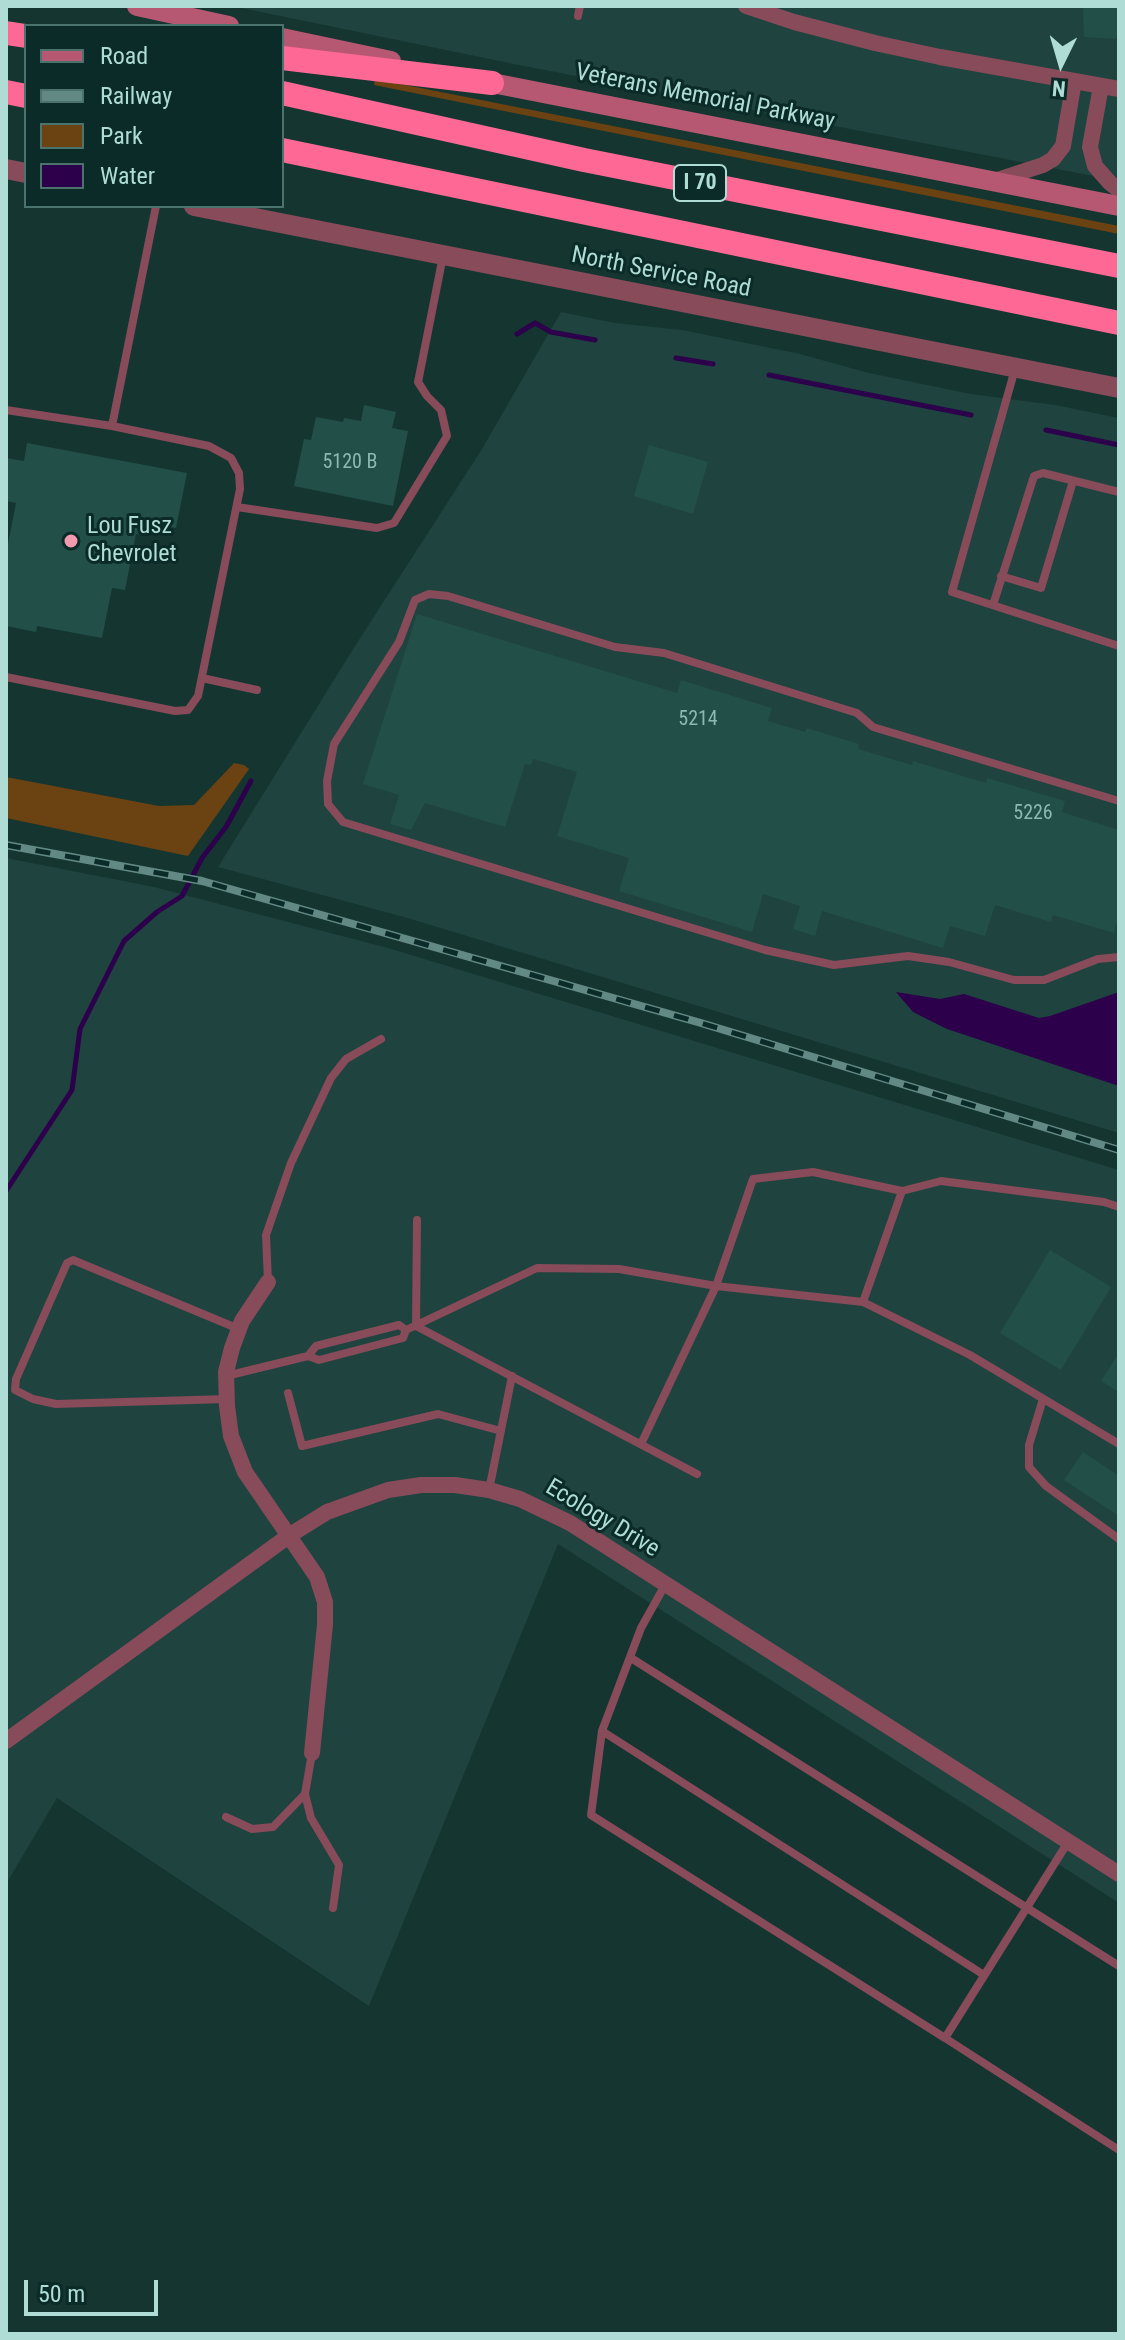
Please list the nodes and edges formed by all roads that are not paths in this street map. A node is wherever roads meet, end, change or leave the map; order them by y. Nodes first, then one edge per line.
1 (137, 6) edge
2 (746, 6) edge
3 (220, 24) edge
4 (284, 38) edge
5 (284, 58) edge
6 (1074, 81) junction
7 (492, 83) junction
8 (1101, 86) junction
9 (1119, 89) edge
10 (284, 93) edge
11 (284, 150) edge
12 (993, 181) junction
13 (1119, 190) edge
14 (1119, 206) edge
15 (156, 208) edge
16 (204, 208) edge
17 (443, 256) junction
18 (1119, 266) edge
19 (1119, 323) edge
20 (1015, 368) junction
21 (1119, 388) edge
22 (6, 410) edge
23 (112, 426) junction
24 (1073, 481) junction
25 (1119, 492) edge
26 (237, 507) junction
27 (1001, 576) junction
28 (993, 605) junction
29 (1119, 646) edge
30 (6, 677) edge
31 (202, 678) junction
32 (257, 690) dead end
33 (1119, 801) edge
34 (1119, 957) edge
35 (381, 1039) dead end
36 (902, 1191) junction
37 (1119, 1207) edge
38 (417, 1220) dead end
39 (268, 1282) joint
40 (716, 1286) junction
41 (863, 1302) junction
42 (416, 1326) junction
43 (239, 1329) junction
44 (406, 1330) junction
45 (308, 1356) junction
46 (226, 1376) junction
47 (512, 1376) junction
48 (288, 1393) dead end
49 (227, 1399) junction
50 (1043, 1399) junction
51 (501, 1431) junction
52 (641, 1444) junction
53 (1119, 1444) edge
54 (697, 1474) dead end
55 (489, 1490) junction
56 (290, 1535) junction
57 (1119, 1539) edge
58 (665, 1585) junction
59 (631, 1658) junction
60 (602, 1731) junction
61 (6, 1741) edge
62 (312, 1753) joint
63 (305, 1794) junction
64 (226, 1817) dead end
65 (1068, 1842) junction
66 (1119, 1874) edge
67 (1027, 1907) junction
68 (333, 1908) dead end
69 (1119, 1966) edge
70 (984, 1975) junction
71 (945, 2038) junction
72 (1119, 2150) edge

1 - 3 main road
2 - 6 street
4 - 7 main road, Veterans Memorial Parkway
5 - 7 highway
6 - 8 street
6 - 12 street
7 - 12 main road, Veterans Memorial Parkway
8 - 9 street
8 - 13 street
10 - 18 highway, I 70
11 - 19 highway, I 70
12 - 14 main road, Veterans Memorial Parkway
15 - 23 lane
16 - 17 street, North Service Road
17 - 20 street, North Service Road
17 - 26 lane
20 - 21 street, North Service Road
20 - 28 lane
22 - 23 lane
23 - 26 lane
24 - 25 lane
24 - 27 lane
24 - 27 lane
26 - 31 lane
27 - 28 lane
28 - 29 lane
30 - 31 lane
31 - 32 lane
33 - 34 lane
35 - 39 lane
36 - 37 lane
36 - 40 lane
36 - 41 lane
38 - 42 lane
39 - 43 street
40 - 41 lane
40 - 42 lane
40 - 52 lane
41 - 50 lane
42 - 44 lane
42 - 47 lane
43 - 46 street
43 - 49 lane
44 - 45 lane
44 - 45 lane
45 - 46 lane
46 - 49 street
47 - 51 lane
47 - 52 lane
48 - 51 lane
49 - 56 street
50 - 53 lane
50 - 57 lane
51 - 55 lane
52 - 54 lane
55 - 56 street, Ecology Drive
55 - 58 street, Ecology Drive
56 - 61 street, Ecology Drive
56 - 62 street
58 - 59 lane
58 - 65 street, Ecology Drive
59 - 60 lane
59 - 67 lane
60 - 70 lane
60 - 71 lane
62 - 63 lane
63 - 64 lane
63 - 68 lane
65 - 66 street, Ecology Drive
65 - 67 lane
67 - 69 lane
67 - 70 lane
70 - 71 lane
71 - 72 lane

